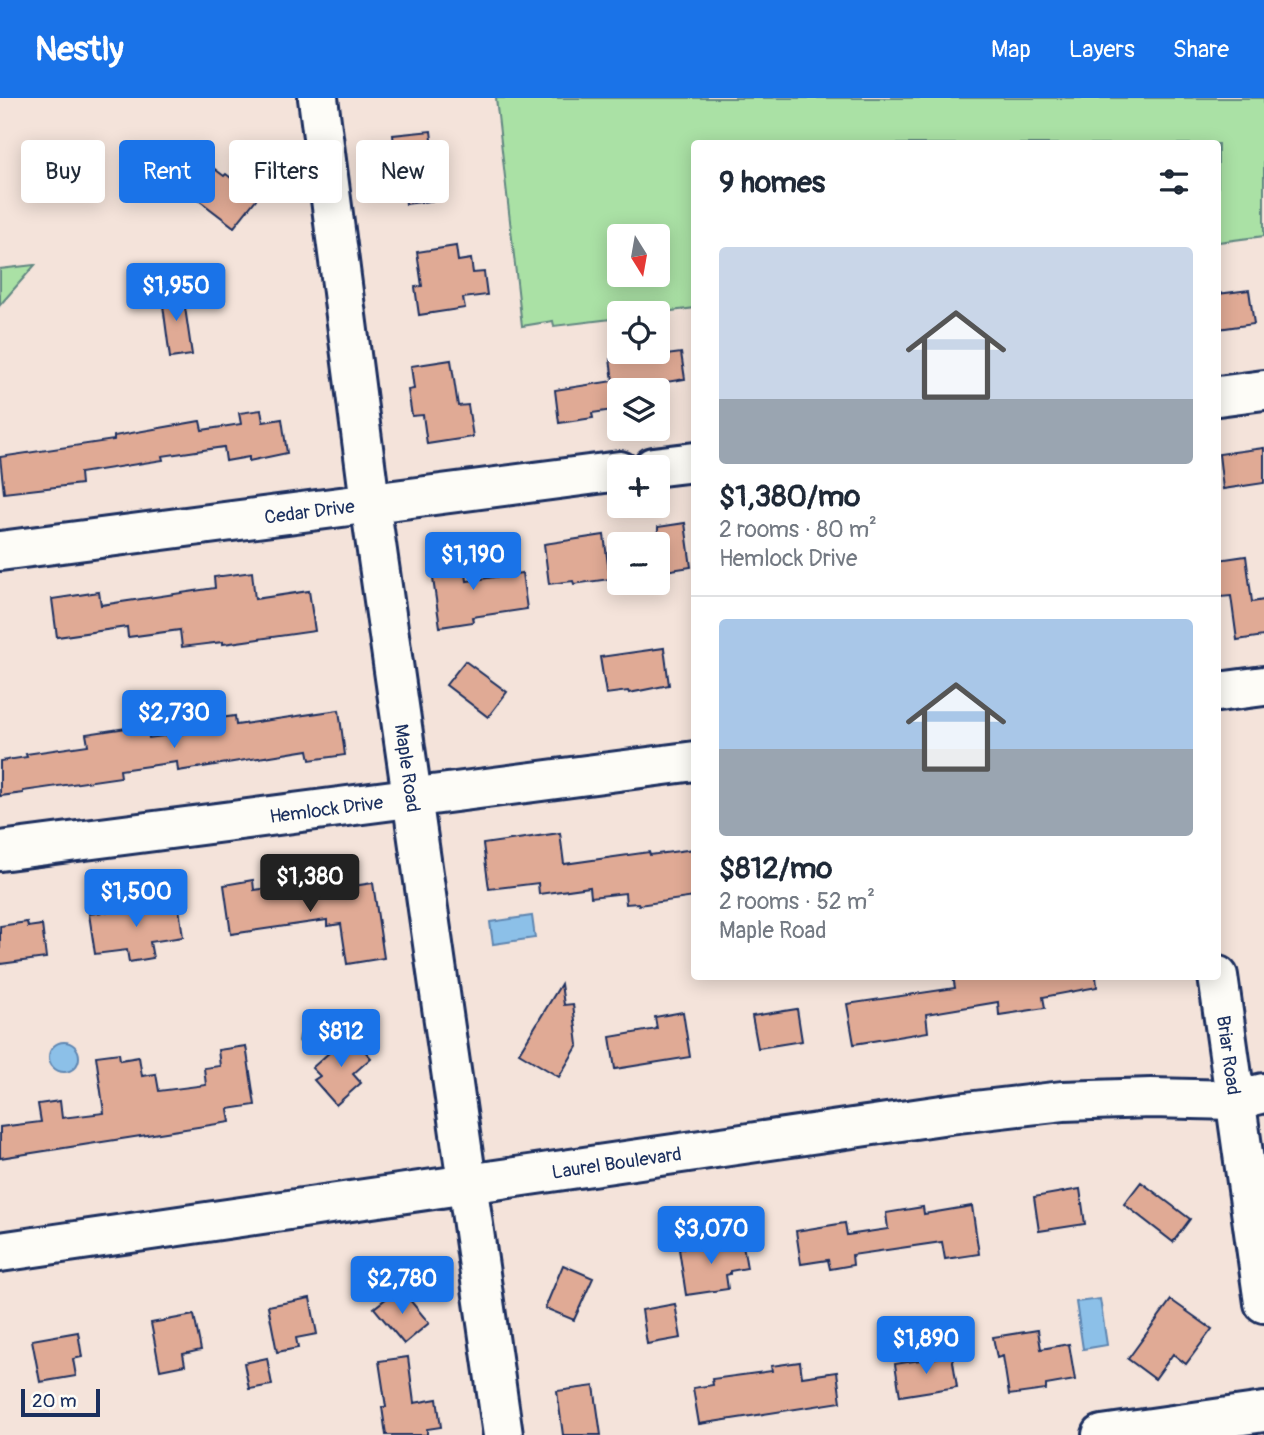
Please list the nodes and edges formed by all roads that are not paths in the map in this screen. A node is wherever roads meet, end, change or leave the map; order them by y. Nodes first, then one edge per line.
1 (318, 98) edge
2 (1264, 390) edge
3 (1221, 396) edge
4 (691, 462) edge
5 (670, 465) edge
6 (607, 473) edge
7 (370, 502) junction
8 (0, 551) edge
9 (1264, 686) edge
10 (1221, 692) edge
11 (691, 762) edge
12 (413, 799) junction
13 (0, 851) edge
14 (1219, 980) edge
15 (1254, 1100) edge
16 (469, 1185) junction
17 (0, 1252) edge
18 (1264, 1303) edge
19 (1264, 1412) edge
20 (503, 1435) edge
21 (1102, 1435) edge

1 - 7 street, Maple Road
2 - 3 street
4 - 5 street
6 - 7 street, Cedar Drive
7 - 8 street, Cedar Drive
7 - 12 street, Maple Road
9 - 10 street
11 - 12 street, Hemlock Drive
12 - 13 street, Hemlock Drive
12 - 16 street, Maple Road
14 - 15 street, Briar Road
15 - 16 street, Laurel Boulevard
15 - 18 street, Briar Road
16 - 17 street, Laurel Boulevard
16 - 20 street, Maple Road
19 - 21 street

